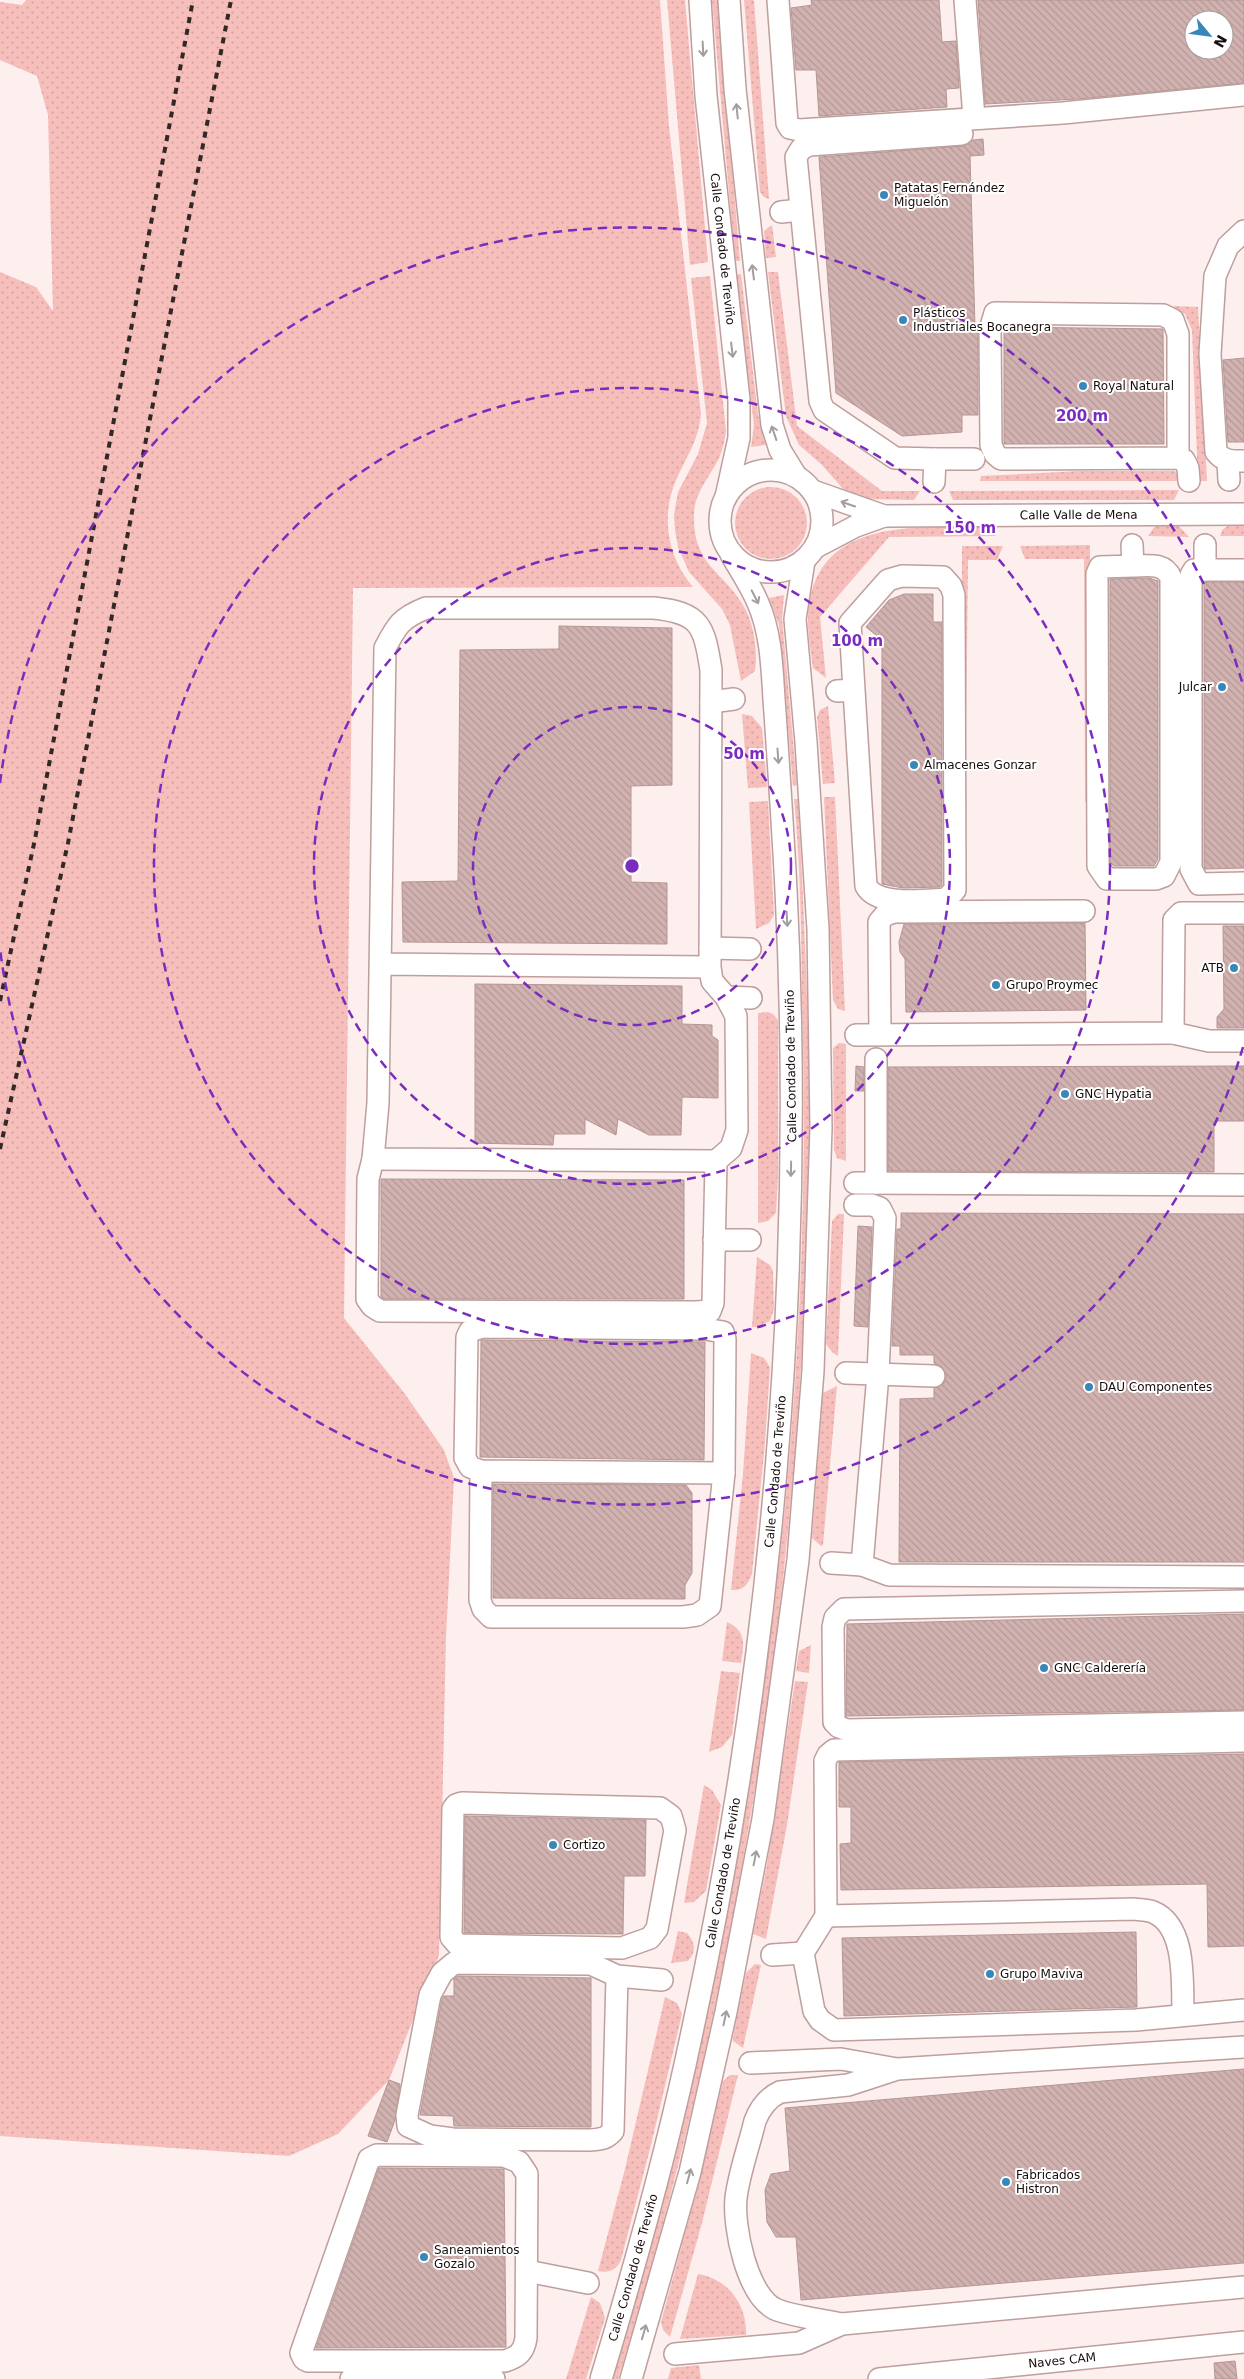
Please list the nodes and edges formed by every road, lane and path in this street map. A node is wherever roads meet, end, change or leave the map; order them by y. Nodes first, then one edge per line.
1 (700, 0) edge
2 (730, 0) edge
3 (778, 0) edge
4 (965, 0) edge
5 (1244, 95) edge
6 (969, 126) junction
7 (1244, 231) edge
8 (1178, 458) junction
9 (934, 459) junction
10 (974, 459) dead end
11 (1234, 468) edge
12 (796, 476) junction
13 (1189, 481) dead end
14 (934, 482) dead end
15 (813, 491) junction
16 (726, 496) junction
17 (1244, 514) edge
18 (884, 516) junction
19 (1205, 545) dead end
20 (731, 554) junction
21 (810, 554) junction
22 (1133, 555) joint
23 (1205, 570) junction
24 (1244, 570) edge
25 (846, 690) joint
26 (734, 699) dead end
27 (712, 702) junction
28 (1244, 883) edge
29 (1084, 911) dead end
30 (1244, 913) edge
31 (750, 949) dead end
32 (710, 958) junction
33 (380, 964) junction
34 (726, 997) junction
35 (751, 998) dead end
36 (880, 1034) junction
37 (1173, 1034) junction
38 (856, 1035) dead end
39 (1244, 1041) edge
40 (876, 1059) dead end
41 (373, 1160) junction
42 (716, 1160) junction
43 (855, 1183) dead end
44 (876, 1183) junction
45 (1244, 1185) edge
46 (854, 1205) dead end
47 (714, 1240) junction
48 (750, 1240) dead end
49 (846, 1372) dead end
50 (878, 1374) junction
51 (934, 1376) dead end
52 (481, 1471) junction
53 (724, 1473) junction
54 (832, 1563) dead end
55 (862, 1565) junction
56 (1244, 1577) edge
57 (1244, 1602) edge
58 (1244, 1722) edge
59 (1244, 1741) edge
60 (667, 1914) joint
61 (826, 1916) junction
62 (803, 1953) junction
63 (772, 1955) dead end
64 (617, 1976) junction
65 (662, 1980) dead end
66 (1244, 2010) edge
67 (1183, 2014) junction
68 (1244, 2047) edge
69 (750, 2063) dead end
70 (897, 2070) junction
71 (527, 2270) junction
72 (588, 2283) dead end
73 (1244, 2287) edge
74 (842, 2324) junction
75 (1244, 2342) edge
76 (675, 2354) dead end
77 (351, 2379) edge
78 (494, 2379) edge
79 (601, 2379) edge
80 (631, 2379) edge
81 (879, 2379) edge

1 -> 16 street, Calle Condado de Treviño
12 -> 2 street
3 - 6 street
4 - 6 street
5 - 6 street
6 - 9 street
7 - 11 street
8 - 8 street
8 - 13 street
9 - 10 street
9 - 14 street
12 - 15 street
12 - 16 street
18 -> 15 street, Calle Valle de Mena
15 - 21 street
16 - 20 street
17 - 18 street, Calle Valle de Mena
18 - 21 street, Calle Valle de Mena
19 - 23 street
20 - 21 street
20 -> 79 street, Calle Condado de Treviño
80 -> 21 street
22 - 22 street
23 - 24 street
23 - 28 street
25 - 25 street
26 - 27 street
27 - 32 street
27 - 33 street
29 - 36 street
30 - 37 street
31 - 32 street
32 - 33 street
32 - 34 street
33 - 41 street
34 - 35 street
34 - 42 street
36 - 37 street
36 - 38 street
37 - 39 street
40 - 44 street
41 - 42 street
41 - 47 street
42 - 47 street
43 - 44 street
44 - 45 street
46 - 50 street
47 - 48 street
49 - 50 street
50 - 51 street
50 - 55 street
52 - 53 street
52 - 53 street
52 - 53 street
54 - 55 street
55 - 56 street
57 - 58 street
59 - 61 street
60 - 60 street
61 - 62 street
61 - 67 street
62 - 63 street
62 - 67 street
64 - 64 street
64 - 65 street
66 - 67 street
68 - 70 street
69 - 70 street
70 - 74 street
71 - 71 street
71 - 72 street
73 - 74 street
74 - 76 street
75 - 81 street, Naves CAM
77 - 78 street

